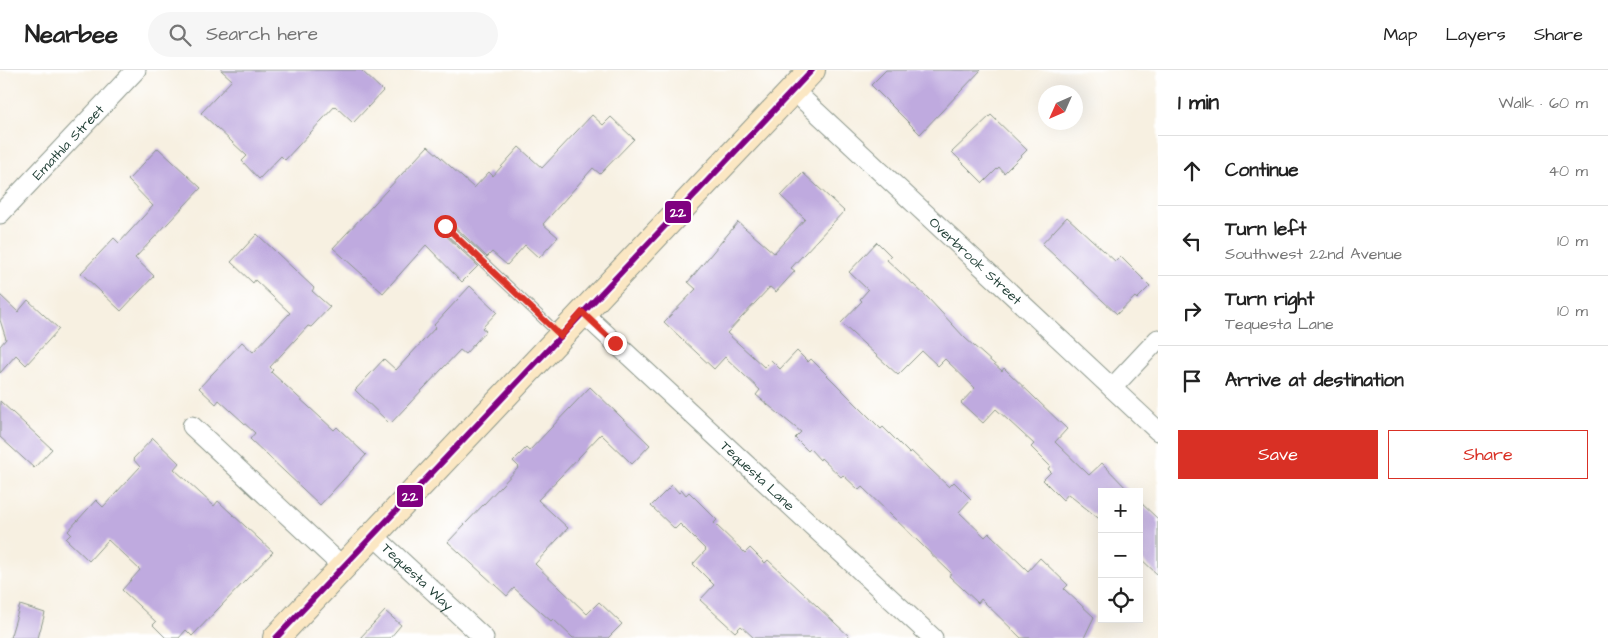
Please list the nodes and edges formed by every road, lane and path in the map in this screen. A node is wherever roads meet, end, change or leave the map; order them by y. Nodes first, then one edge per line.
1 (136, 70) edge
2 (812, 70) edge
3 (794, 90) junction
4 (0, 214) edge
5 (445, 226) dead end
6 (582, 312) junction
7 (561, 336) junction
8 (1158, 339) edge
9 (1112, 388) junction
10 (192, 426) dead end
11 (1158, 431) edge
12 (373, 535) junction
13 (343, 566) junction
14 (276, 638) edge
15 (484, 638) edge
16 (933, 638) edge

1 - 4 street, Emathla Street
2 - 3 street
3 - 6 street
3 - 9 street, Overbrook Street
5 - 7 lane
6 - 7 street
6 - 16 street, Tequesta Lane
7 - 12 street
8 - 9 street
9 - 11 street, Overbrook Street
10 - 13 street
12 - 13 street
12 - 15 street, Tequesta Way
13 - 14 street

